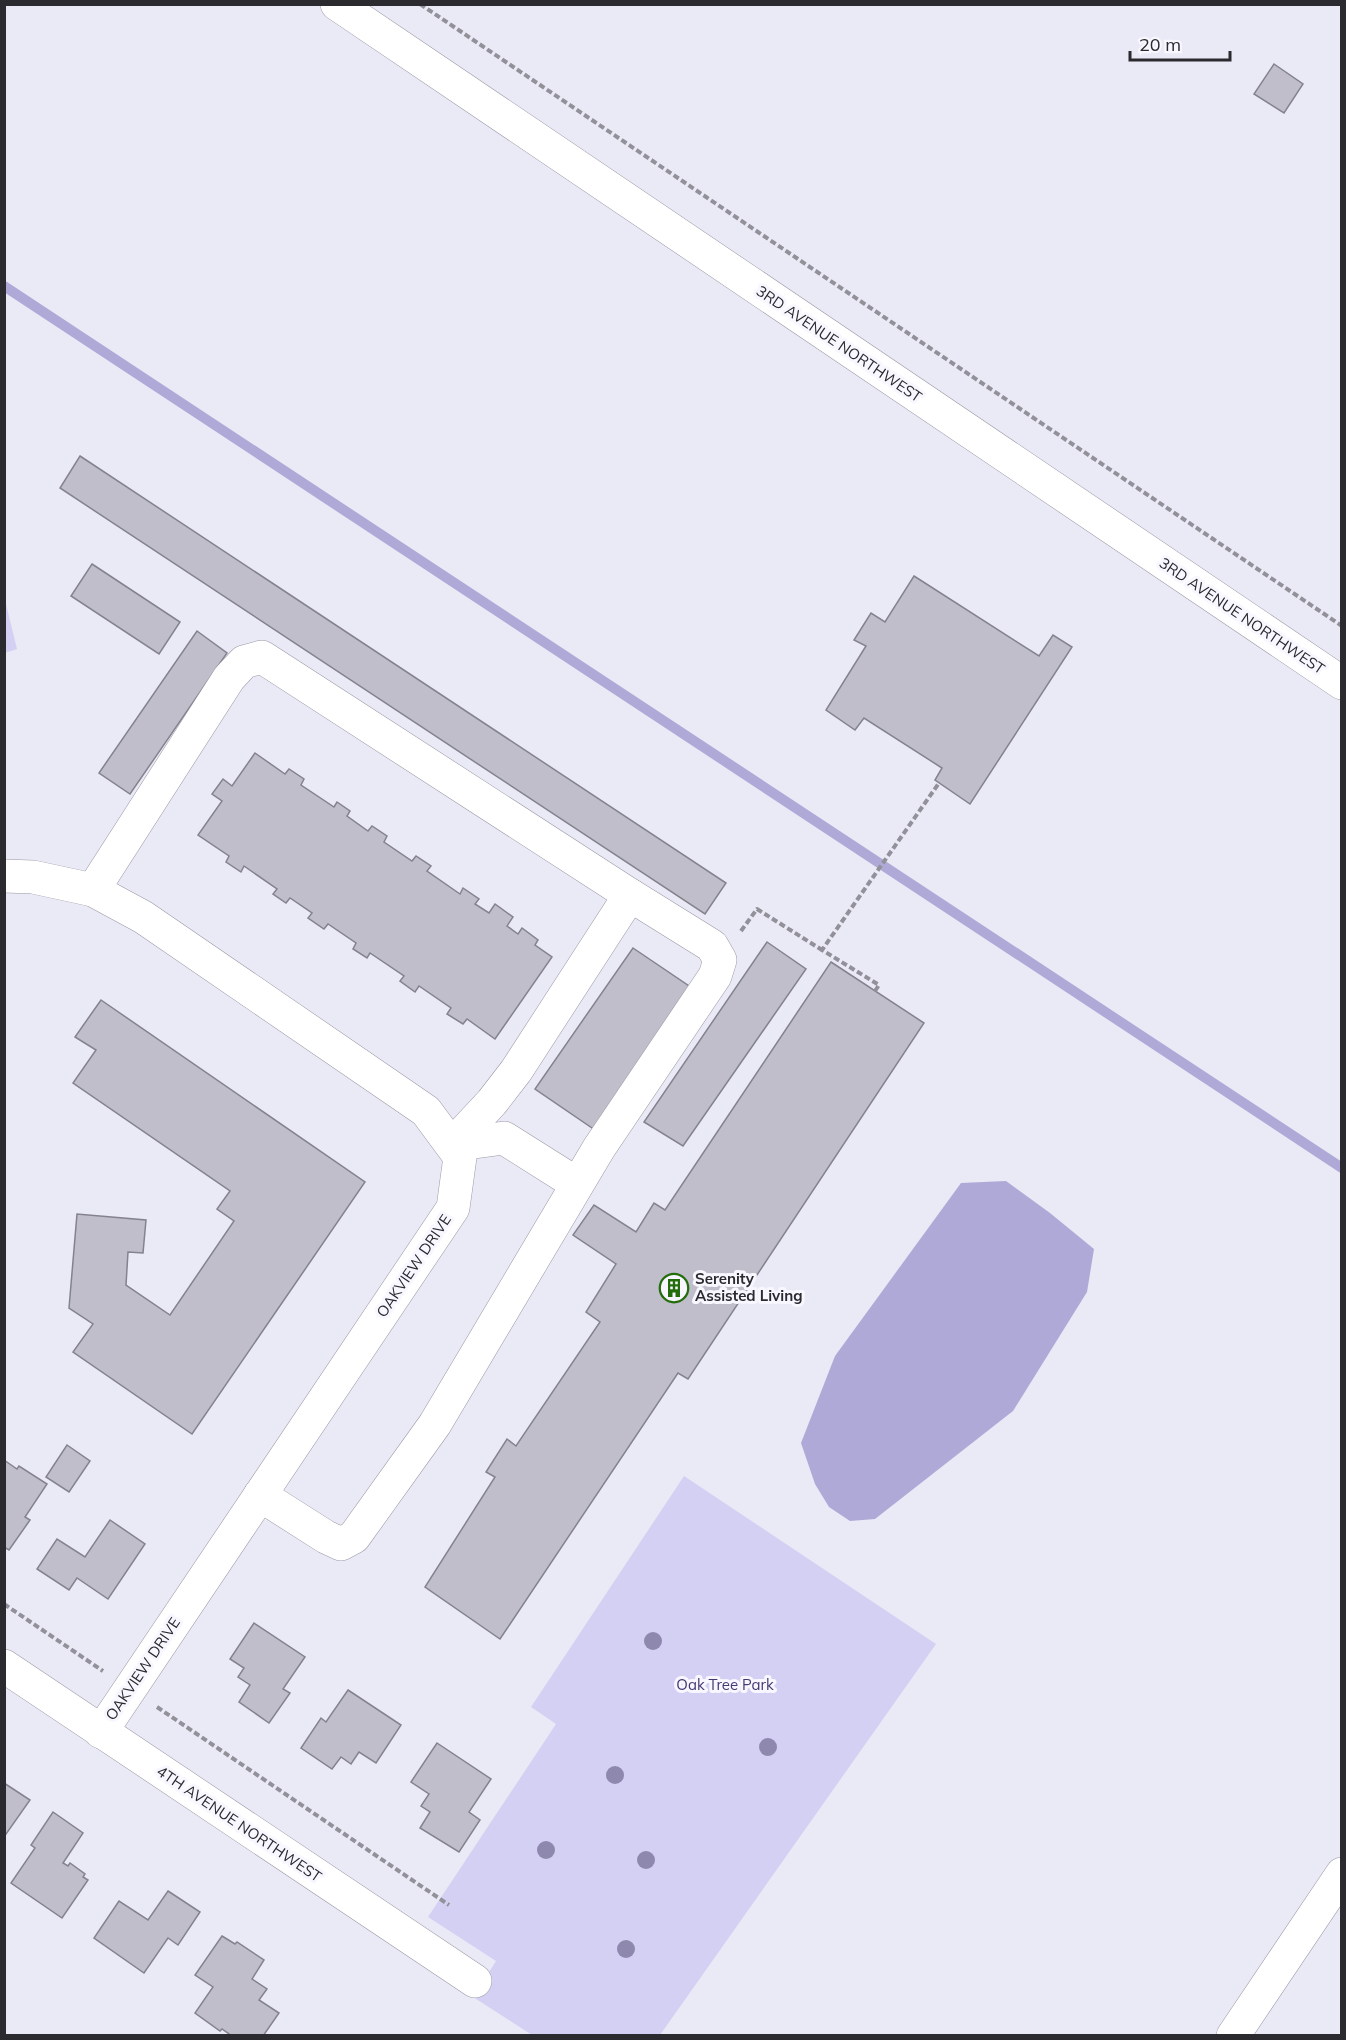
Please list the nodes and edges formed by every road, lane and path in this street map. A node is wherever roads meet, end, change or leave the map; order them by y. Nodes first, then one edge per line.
1 (337, 4) edge
2 (420, 4) edge
3 (1341, 626) edge
4 (1341, 683) edge
5 (939, 783) dead end
6 (4, 876) edge
7 (93, 890) junction
8 (630, 895) junction
9 (822, 950) junction
10 (720, 960) junction
11 (875, 992) dead end
12 (452, 1145) junction
13 (577, 1184) junction
14 (260, 1496) junction
15 (4, 1604) edge
16 (4, 1666) edge
17 (130, 1689) junction
18 (101, 1731) junction
19 (1341, 1874) edge
20 (449, 1905) dead end
21 (475, 1982) dead end
22 (1233, 2036) edge

1 - 4 street, 3RD AVENUE NORTHWEST
2 - 3 path
5 - 9 path
6 - 7 street, OAKVIEW DRIVE
7 - 8 street
7 - 12 street, OAKVIEW DRIVE
8 - 10 street
8 - 12 street
9 - 10 path
9 - 11 path
10 - 13 street
12 - 13 street
12 - 14 street, OAKVIEW DRIVE
13 - 14 street
14 - 17 street, OAKVIEW DRIVE
15 - 17 path
16 - 18 street, 4TH AVENUE NORTHWEST
17 - 18 street, OAKVIEW DRIVE
17 - 20 path
18 - 21 street, 4TH AVENUE NORTHWEST
19 - 22 street

